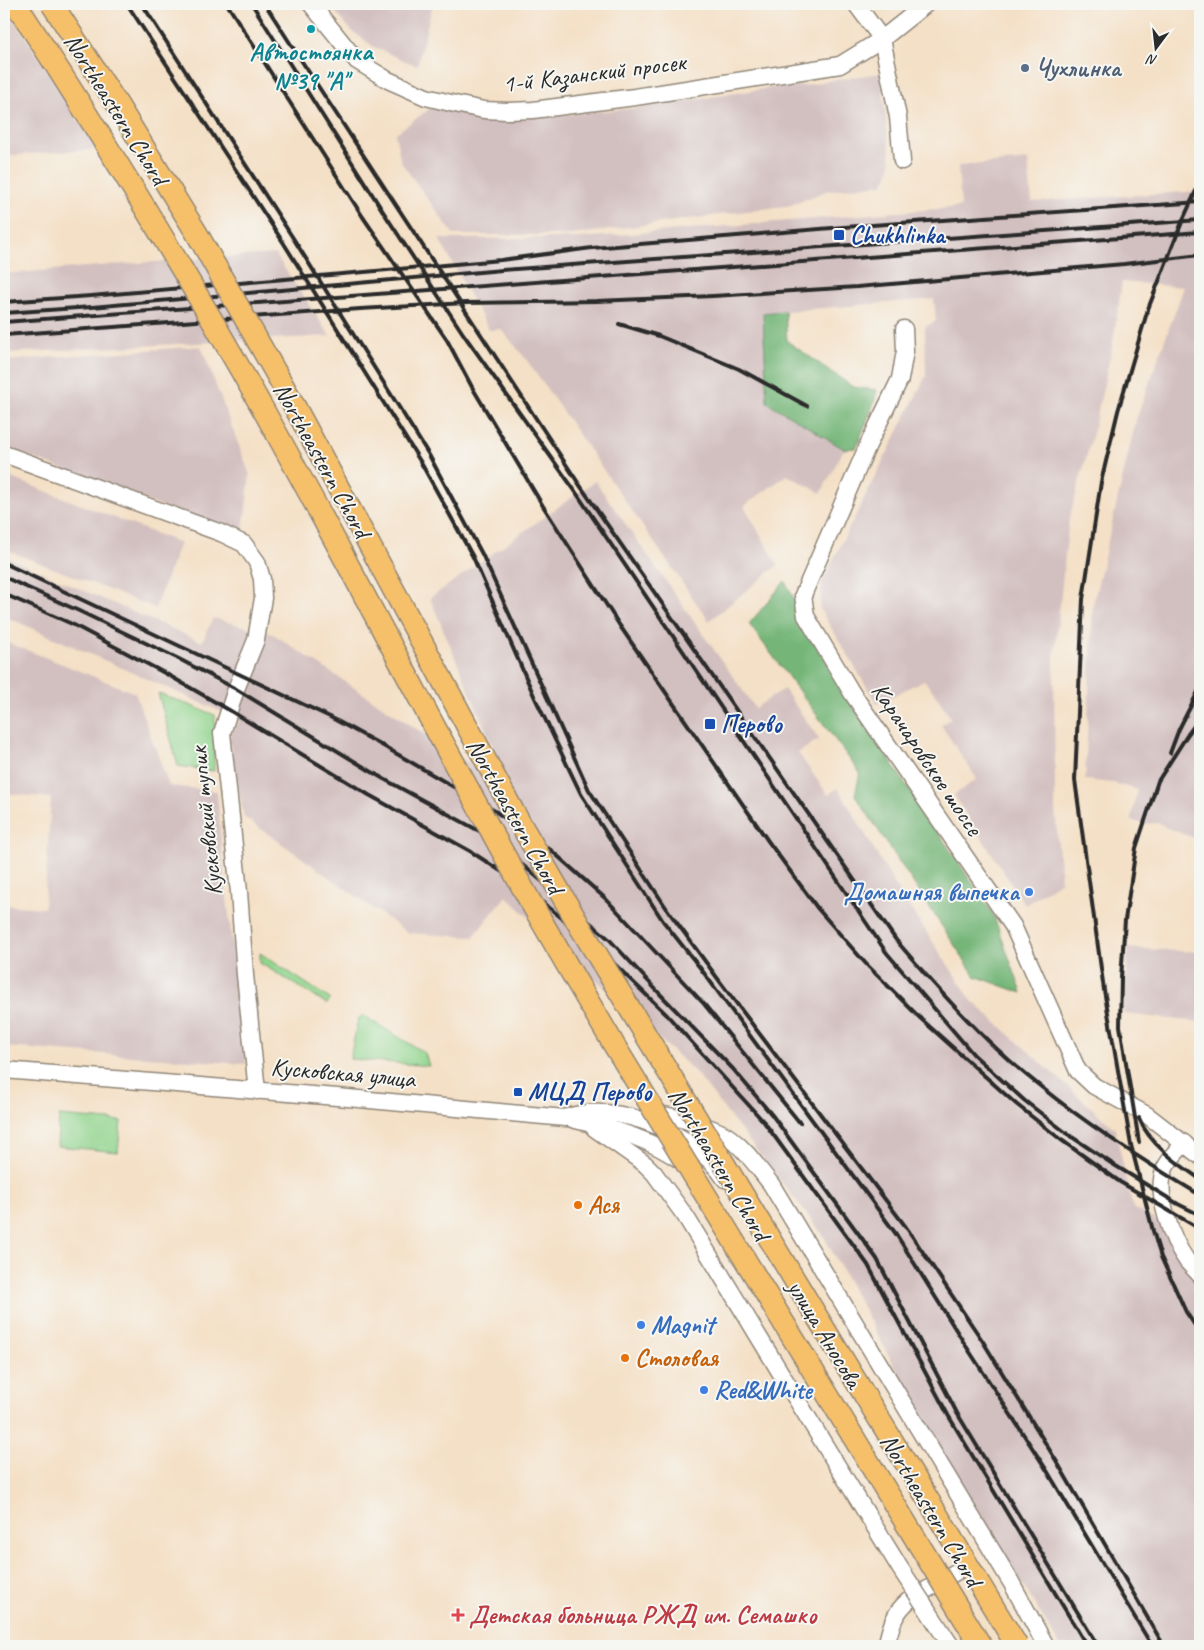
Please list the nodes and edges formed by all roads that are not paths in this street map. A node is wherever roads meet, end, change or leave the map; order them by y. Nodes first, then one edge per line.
1 (16, 4) edge
2 (52, 4) edge
3 (311, 4) edge
4 (856, 4) edge
5 (926, 4) edge
6 (882, 39) junction
7 (902, 161) dead end
8 (904, 329) dead end
9 (4, 454) edge
10 (4, 1070) edge
11 (257, 1091) junction
12 (628, 1115) junction
13 (565, 1118) junction
14 (586, 1123) junction
15 (673, 1134) joint
16 (1184, 1143) junction
17 (1200, 1156) edge
18 (1200, 1275) edge
19 (964, 1567) junction
20 (944, 1579) junction
21 (886, 1646) edge
22 (952, 1646) edge
23 (983, 1646) edge
24 (1011, 1646) edge
25 (1017, 1646) edge
26 (1046, 1646) edge

1 - 23 main road, Northeastern Chord, bridge
2 - 25 main road, Northeastern Chord, bridge
3 - 6 street, 1-й Казанский просек
4 - 6 street
5 - 6 street, 1-й Казанский просек
6 - 7 street
8 - 16 street, Карачаровское шоссе
9 - 11 street, Кусковский тупик
10 - 11 street, Кусковская улица
11 - 13 street, Кусковская улица
12 - 13 street, Кусковская улица
12 - 15 street, Кусковская улица
12 - 26 street
13 - 14 street, улица Аносова
14 - 20 street, улица Аносова
14 - 22 street, bridge
15 - 19 street, улица Аносова
16 - 17 street, Карачаровское шоссе
16 - 18 street
19 - 20 street
19 - 24 street, улица Аносова
20 - 21 street
20 - 23 street, улица Аносова

